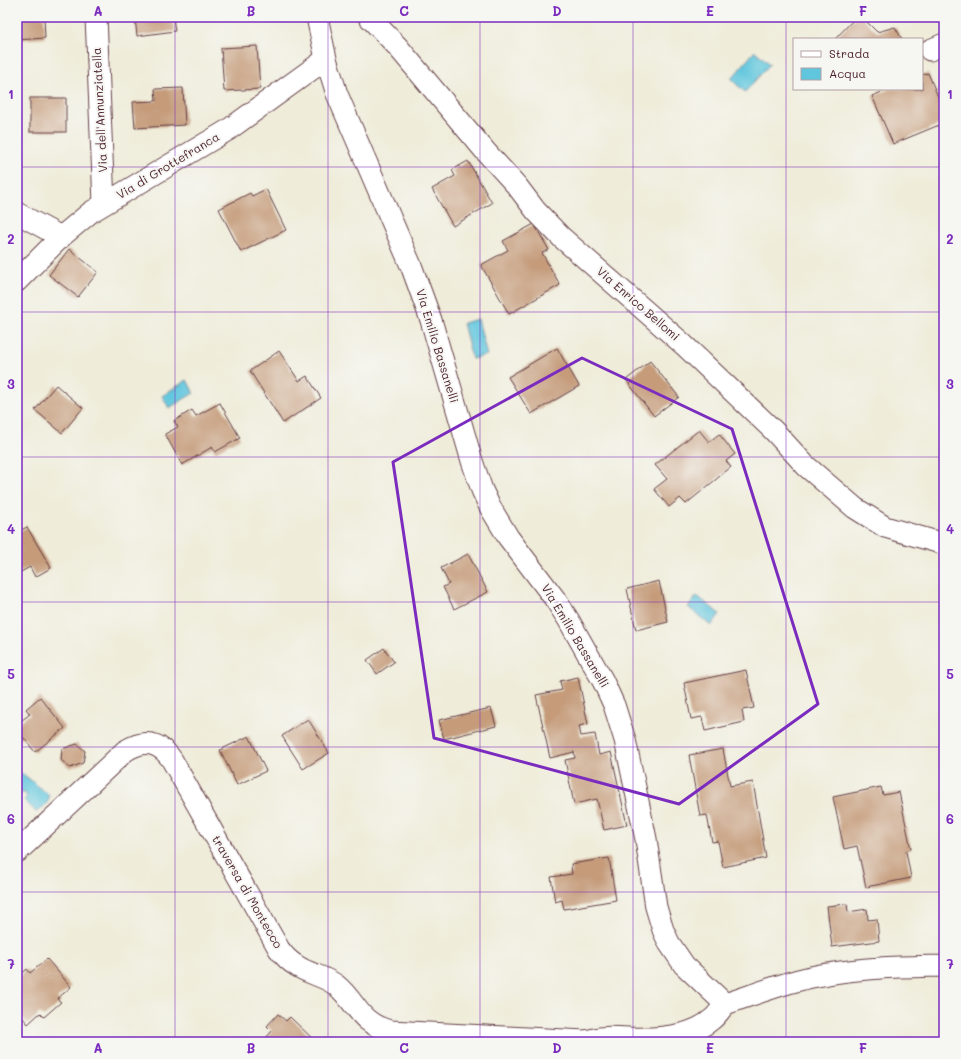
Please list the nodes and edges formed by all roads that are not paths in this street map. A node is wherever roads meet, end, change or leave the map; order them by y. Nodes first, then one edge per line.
1 (96, 17) edge
2 (317, 17) edge
3 (369, 17) edge
4 (326, 59) junction
5 (104, 203) junction
6 (17, 213) edge
7 (61, 237) junction
8 (17, 281) edge
9 (944, 544) edge
10 (17, 852) edge
11 (944, 966) edge
12 (725, 1004) junction
13 (584, 1042) edge

1 - 5 street, Via dell'Annunziatella
2 - 4 street, Via Emilio Bassanelli
3 - 9 street, Via Enrico Bellomi
4 - 5 street, Via di Grottefranca
4 - 12 street, Via Emilio Bassanelli
5 - 7 street, Via di Grottefranca
6 - 7 street
7 - 8 street, Via di Grottefranca
10 - 13 street, traversa di Montecco
11 - 12 street
12 - 13 street

